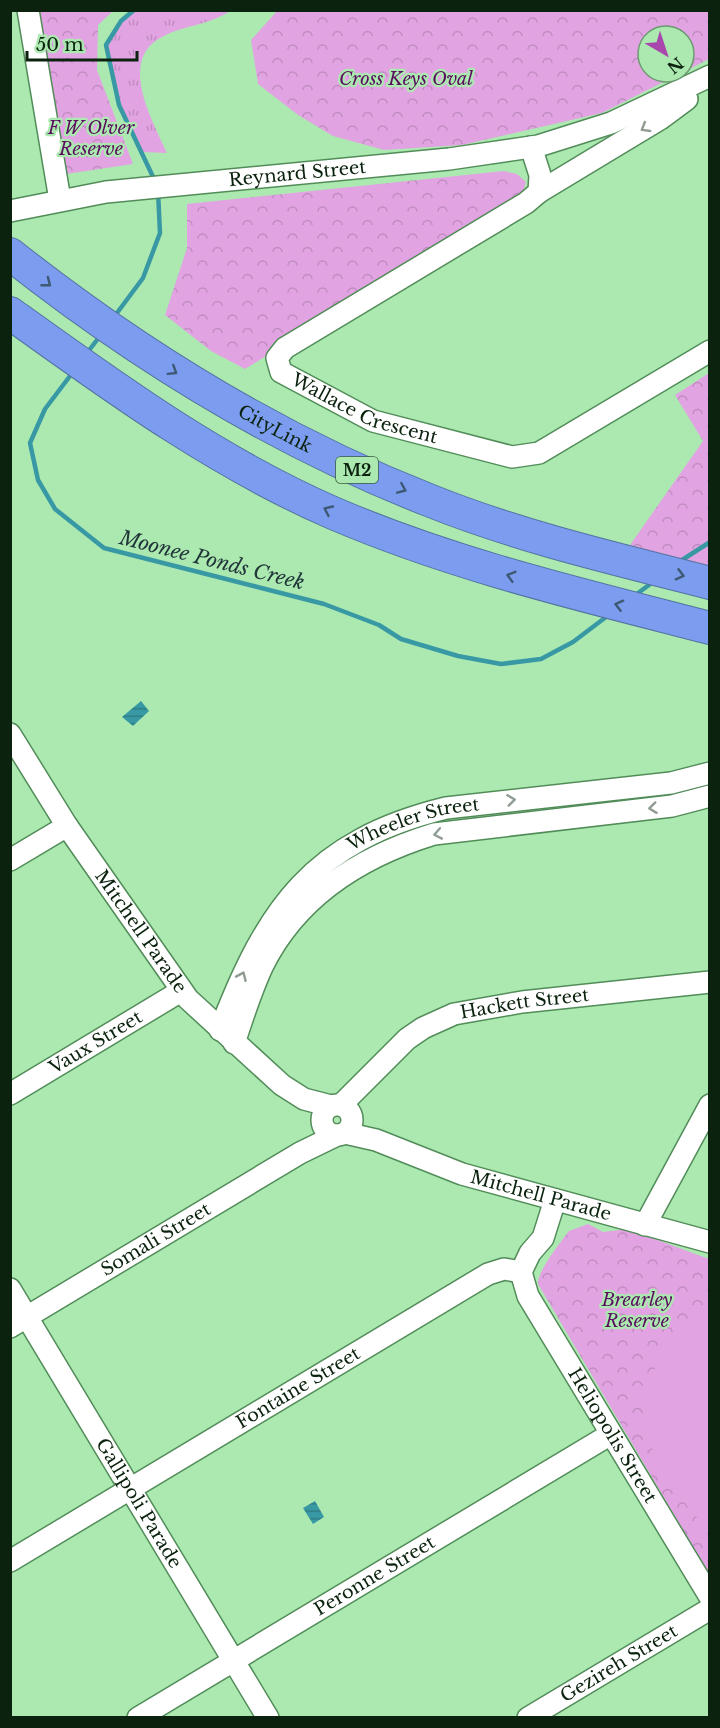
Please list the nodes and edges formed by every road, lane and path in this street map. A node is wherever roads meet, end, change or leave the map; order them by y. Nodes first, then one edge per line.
1 (28, 10) edge
2 (710, 76) edge
3 (710, 82) edge
4 (531, 147) junction
5 (539, 192) junction
6 (60, 200) junction
7 (10, 211) edge
8 (10, 254) edge
9 (10, 313) edge
10 (710, 351) edge
11 (710, 583) edge
12 (671, 618) junction
13 (710, 628) edge
14 (710, 636) edge
15 (10, 734) edge
16 (710, 773) edge
17 (710, 796) edge
18 (68, 826) junction
19 (10, 860) edge
20 (710, 982) edge
21 (181, 991) junction
22 (227, 1037) junction
23 (10, 1094) edge
24 (710, 1105) edge
25 (338, 1120) junction
26 (555, 1200) junction
27 (645, 1225) junction
28 (710, 1242) edge
29 (521, 1272) junction
30 (10, 1289) edge
31 (19, 1322) edge
32 (611, 1434) junction
33 (130, 1489) junction
34 (10, 1560) edge
35 (710, 1597) edge
36 (710, 1609) edge
37 (233, 1660) junction
38 (138, 1718) edge
39 (268, 1718) edge
40 (528, 1718) edge

1 - 6 street
2 - 4 street, Reynard Street
3 -> 5 street, Wallace Crescent
4 - 5 street
4 - 6 street, Reynard Street
5 - 10 street, Wallace Crescent
6 - 7 street, Reynard Street
8 -> 11 highway, CityLink / M2
12 -> 9 highway
12 - 13 highway
12 - 14 highway
15 - 18 street, Mitchell Parade
22 -> 16 street, Wheeler Street
17 -> 22 street, Wheeler Street
18 - 19 street
18 - 21 street, Mitchell Parade
20 - 25 street, Hackett Street
21 - 22 street, Mitchell Parade
21 - 23 street, Vaux Street
22 - 25 street, Mitchell Parade
24 - 27 street
25 - 26 street, Mitchell Parade
25 - 31 street, Somali Street
26 - 27 street, Mitchell Parade
26 - 29 street
27 - 28 street, Mitchell Parade
29 - 32 street, Heliopolis Street
29 - 33 street, Fontaine Street
30 - 31 street, Gallipoli Parade
31 - 33 street, Gallipoli Parade
32 - 35 street, Heliopolis Street
32 - 37 street, Peronne Street
33 - 34 street, Fontaine Street
33 - 37 street, Gallipoli Parade
36 - 40 street, Gezireh Street
37 - 38 street, Peronne Street
37 - 39 street, Gallipoli Parade

